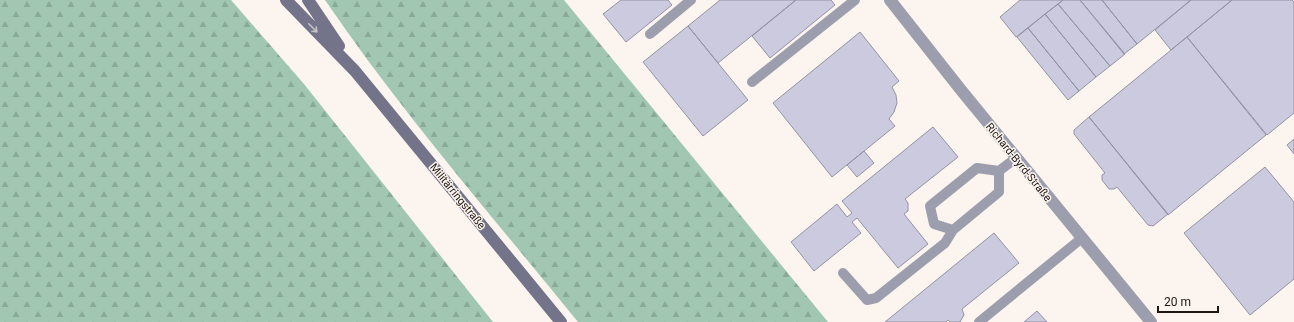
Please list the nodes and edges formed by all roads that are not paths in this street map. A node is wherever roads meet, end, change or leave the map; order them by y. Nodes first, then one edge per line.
1 (286, 0) edge
2 (308, 0) edge
3 (691, 0) edge
4 (855, 0) edge
5 (891, 1) edge
6 (650, 34) dead end
7 (355, 71) junction
8 (752, 82) dead end
9 (1016, 158) junction
10 (999, 171) junction
11 (953, 230) junction
12 (1082, 238) junction
13 (843, 273) dead end
14 (561, 322) edge
15 (979, 322) edge
16 (1151, 322) edge

1 -> 7 main road, Militärringstraße
2 - 7 main road, Militärringstraße
3 - 6 lane
4 - 8 lane
5 - 9 street, Richard-Byrd-Straße
7 - 14 main road, Militärringstraße
9 - 10 lane
9 - 12 street, Richard-Byrd-Straße
10 - 11 lane
10 - 11 lane
11 - 13 lane
12 - 15 lane
12 - 16 street, Richard-Byrd-Straße

